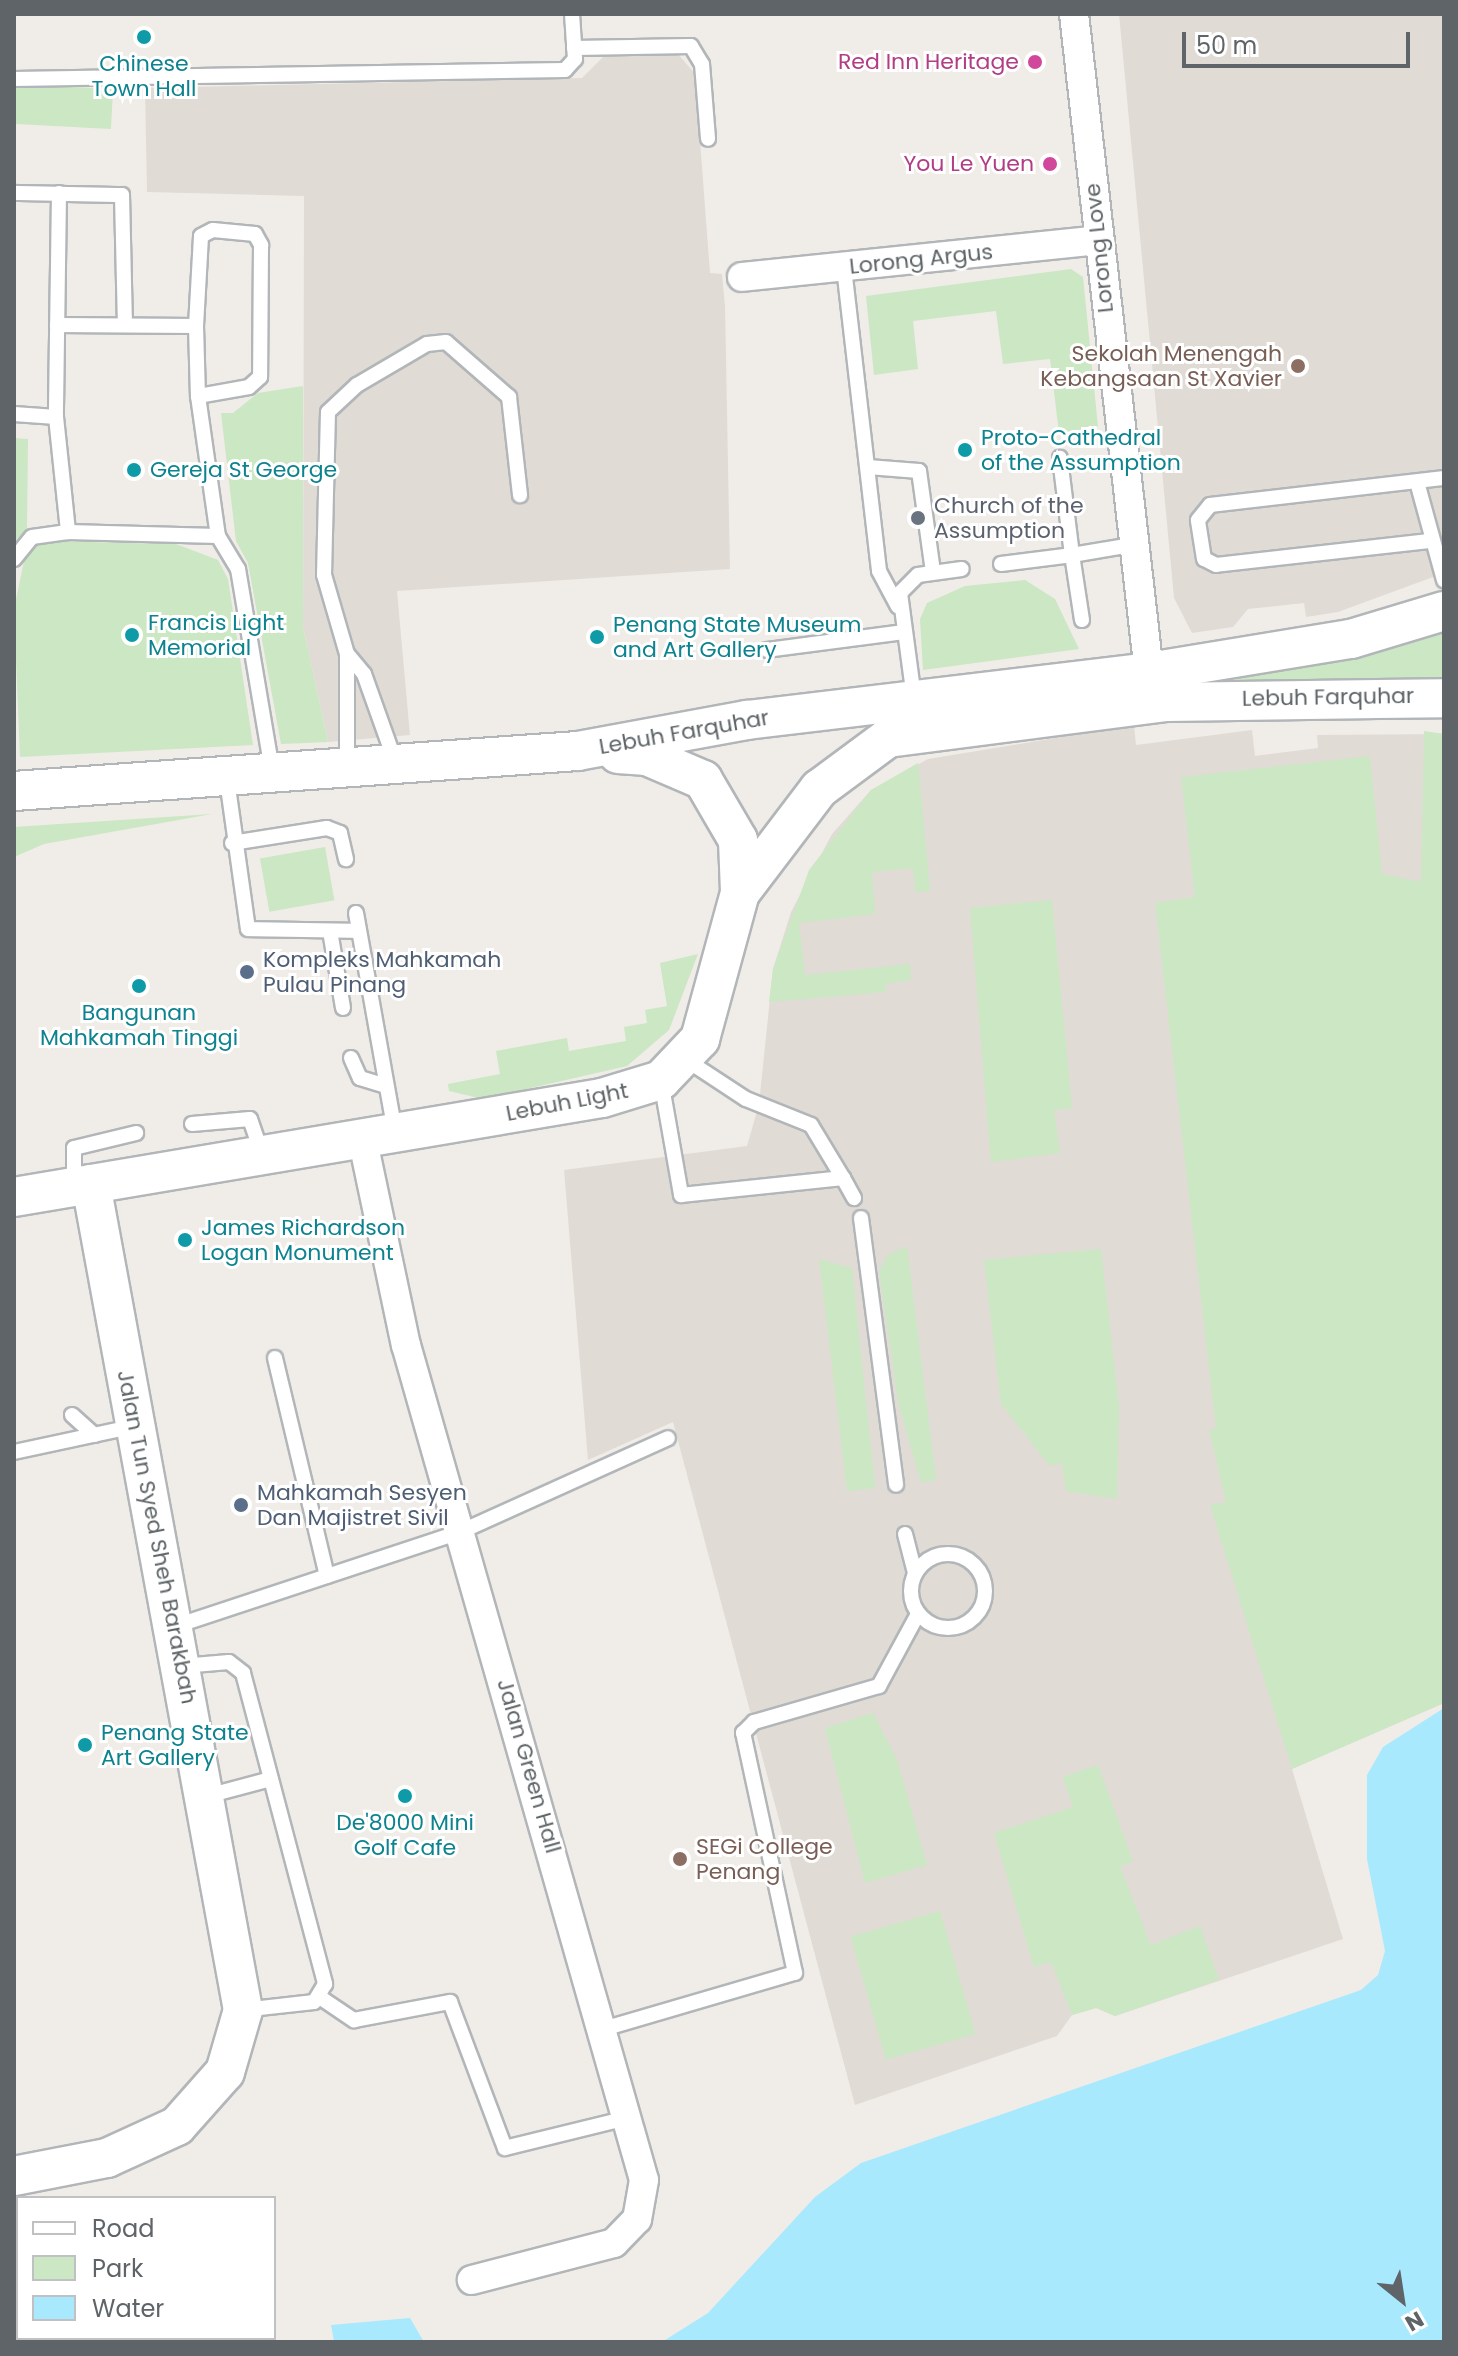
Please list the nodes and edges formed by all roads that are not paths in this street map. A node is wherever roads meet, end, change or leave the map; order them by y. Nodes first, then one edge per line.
1 (572, 14) edge
2 (1074, 14) edge
3 (574, 48) junction
4 (14, 79) edge
5 (708, 139) dead end
6 (14, 193) edge
7 (59, 193) junction
8 (14, 206) edge
9 (1099, 240) junction
10 (844, 268) junction
11 (742, 277) dead end
12 (57, 325) junction
13 (125, 325) junction
14 (196, 326) junction
15 (198, 396) junction
16 (14, 414) edge
17 (56, 417) junction
18 (1060, 458) dead end
19 (868, 467) junction
20 (1444, 478) edge
21 (1417, 482) junction
22 (520, 495) dead end
23 (68, 532) junction
24 (218, 536) junction
25 (1429, 541) junction
26 (1132, 545) junction
27 (1072, 555) junction
28 (14, 559) edge
29 (1001, 564) dead end
30 (962, 569) dead end
31 (933, 572) junction
32 (1444, 580) edge
33 (898, 606) junction
34 (1444, 611) edge
35 (1082, 620) dead end
36 (903, 632) junction
37 (767, 650) dead end
38 (347, 654) junction
39 (1149, 672) junction
40 (1444, 698) edge
41 (920, 714) junction
42 (578, 751) junction
43 (398, 769) junction
44 (348, 772) junction
45 (274, 778) junction
46 (227, 780) junction
47 (14, 791) edge
48 (232, 843) junction
49 (346, 859) dead end
50 (740, 893) junction
51 (356, 913) dead end
52 (330, 931) junction
53 (359, 931) junction
54 (343, 1008) dead end
55 (351, 1058) dead end
56 (673, 1070) junction
57 (383, 1085) junction
58 (192, 1124) dead end
59 (136, 1133) dead end
60 (378, 1134) junction
61 (262, 1153) junction
62 (843, 1178) junction
63 (82, 1186) junction
64 (14, 1197) edge
65 (854, 1198) dead end
66 (861, 1218) dead end
67 (275, 1358) dead end
68 (72, 1415) dead end
69 (136, 1426) junction
70 (94, 1435) junction
71 (668, 1438) dead end
72 (14, 1452) edge
73 (896, 1485) dead end
74 (460, 1532) junction
75 (905, 1534) dead end
76 (915, 1573) junction
77 (327, 1576) junction
78 (918, 1614) junction
79 (175, 1626) junction
80 (181, 1666) junction
81 (271, 1779) junction
82 (207, 1796) junction
83 (321, 1998) junction
84 (243, 2010) junction
85 (603, 2029) junction
86 (627, 2118) junction
87 (14, 2176) edge
88 (472, 2280) dead end

1 - 3 lane
2 - 9 street, Lorong Love
3 - 4 lane
3 - 5 lane
6 - 7 lane
6 - 8 lane
7 - 12 lane
7 - 13 lane
9 - 10 street, Lorong Argus
9 - 26 street, Lorong Love
10 - 11 street, Lorong Argus
10 - 19 lane
12 - 13 lane
12 - 17 lane
13 - 14 lane
14 - 15 lane
14 - 15 lane
15 - 24 lane
16 - 17 lane
17 - 23 lane
18 - 27 lane
19 - 31 lane
19 - 33 lane
20 - 21 lane
21 - 25 lane
21 - 25 lane
22 - 38 lane
23 - 24 lane
23 - 28 lane
24 - 45 lane
25 - 32 lane
26 - 27 lane
26 - 39 street, Lorong Love
27 - 29 lane
27 - 35 lane
30 - 31 lane
31 - 33 lane
33 - 36 lane
34 - 39 main road, Lebuh Farquhar
36 - 37 lane
36 - 41 lane
38 - 43 lane
38 - 44 lane
39 - 41 main road, Lebuh Farquhar
40 - 41 main road, Lebuh Farquhar
41 - 42 main road, Lebuh Farquhar
41 - 50 main road
42 - 43 main road, Lebuh Farquhar
42 - 50 main road
43 - 44 main road, Lebuh Farquhar
44 - 45 main road, Lebuh Farquhar
45 - 46 main road, Lebuh Farquhar
46 - 47 main road, Lebuh Farquhar
46 - 48 lane
48 - 49 lane
48 - 52 lane
50 - 56 main road
51 - 53 lane
52 - 53 lane
52 - 54 lane
53 - 57 lane
55 - 57 lane
56 - 60 main road, Lebuh Light
56 - 62 lane
56 - 62 lane
57 - 60 lane
58 - 61 lane
59 - 63 lane
60 - 61 main road, Lebuh Light
60 - 74 street, Jalan Green Hall
61 - 63 main road, Lebuh Light
62 - 65 lane
63 - 64 main road, Lebuh Light
63 - 69 main road, Jalan Tun Syed Sheh Barakbah
66 - 73 lane
67 - 77 lane
68 - 70 lane
69 - 70 lane
69 - 79 main road, Jalan Tun Syed Sheh Barakbah
70 - 72 lane
71 - 74 lane
74 - 77 lane
74 - 85 street, Jalan Green Hall
75 - 76 lane
76 - 78 lane
76 - 78 lane
77 - 79 lane
78 - 85 lane
79 - 80 main road, Jalan Tun Syed Sheh Barakbah
80 - 81 lane
80 - 82 main road, Jalan Tun Syed Sheh Barakbah
81 - 82 lane
81 - 83 lane
82 - 84 main road, Jalan Tun Syed Sheh Barakbah
83 - 84 lane
83 - 86 lane
84 - 87 main road, Jalan Tun Syed Sheh Barakbah
85 - 86 street, Jalan Green Hall
86 - 88 street, Jalan Green Hall

